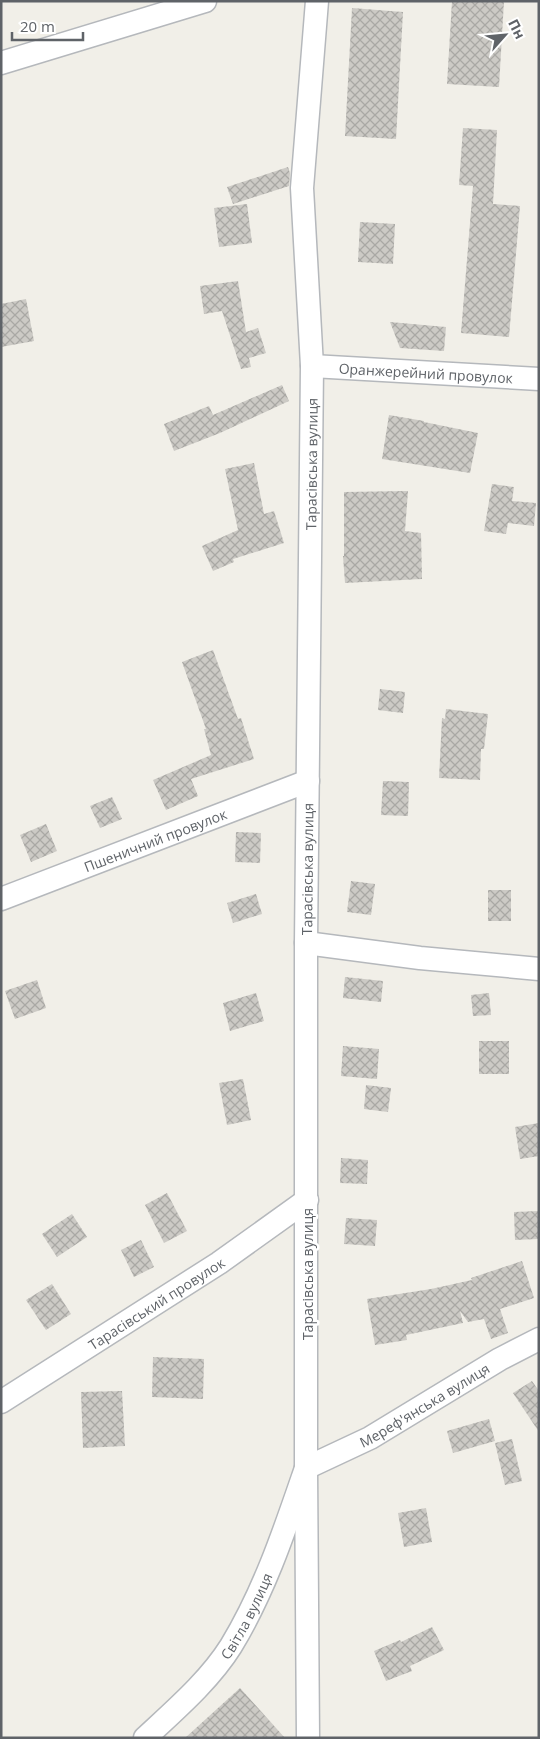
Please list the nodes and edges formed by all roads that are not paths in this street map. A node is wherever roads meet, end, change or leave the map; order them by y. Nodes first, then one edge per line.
1 (205, 1) edge
2 (317, 1) edge
3 (1, 63) edge
4 (312, 366) junction
5 (539, 379) edge
6 (308, 781) junction
7 (1, 899) edge
8 (306, 944) junction
9 (539, 968) edge
10 (308, 1200) junction
11 (539, 1339) edge
12 (1, 1402) edge
13 (306, 1468) junction
14 (145, 1738) edge
15 (308, 1738) edge

1 - 3 street
2 - 4 street, Тарасівська вулиця
4 - 5 street, Оранжерейний провулок
4 - 6 street, Тарасівська вулиця
6 - 7 street, Пшеничний провулок
6 - 8 street, Тарасівська вулиця
8 - 9 street
8 - 10 street, Тарасівська вулиця
10 - 12 street, Тарасівський провулок
10 - 13 street, Тарасівська вулиця
11 - 13 street, Мереф'янська вулиця
13 - 14 street, Світла вулиця
13 - 15 street, Тарасівська вулиця

